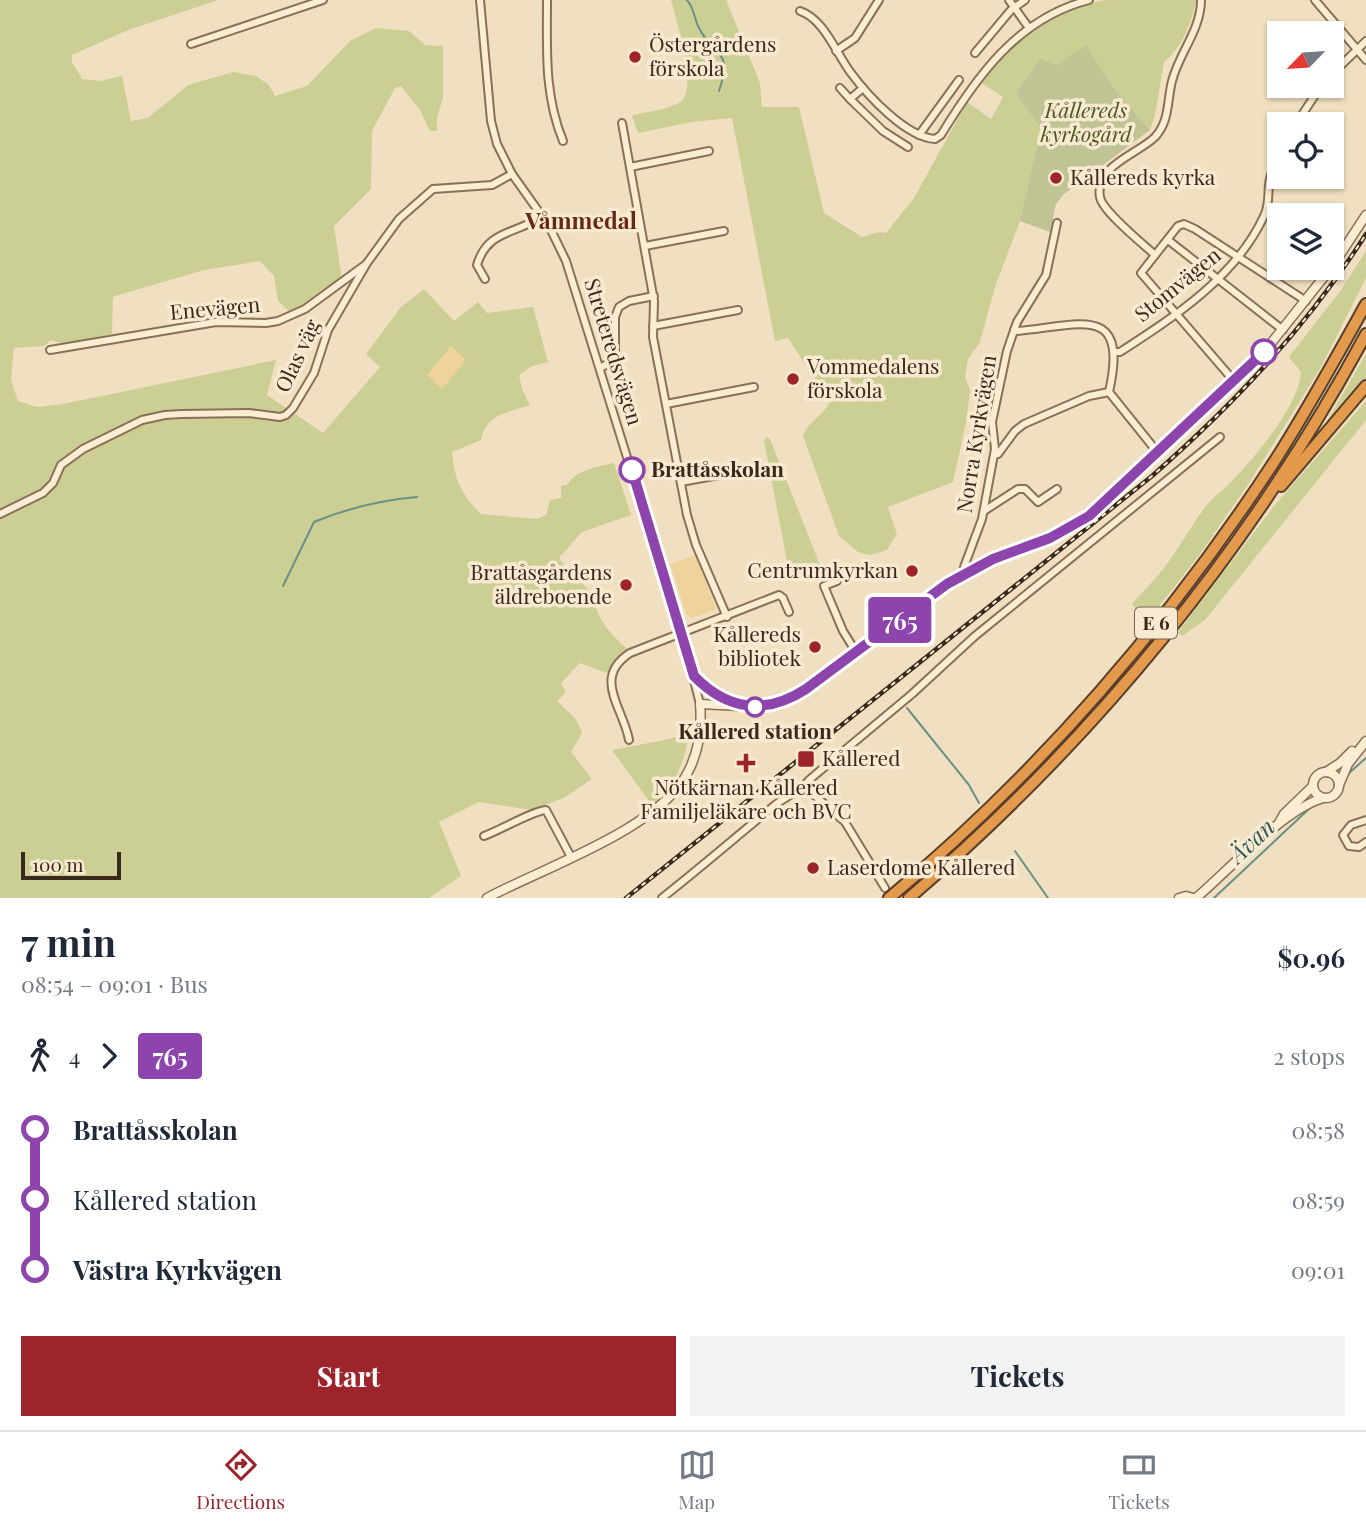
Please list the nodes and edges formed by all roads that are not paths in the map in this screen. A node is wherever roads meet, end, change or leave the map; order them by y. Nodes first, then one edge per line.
1 (323, 0) edge
2 (480, 0) edge
3 (547, 0) edge
4 (879, 0) edge
5 (1009, 0) edge
6 (1025, 0) edge
7 (1089, 0) edge
8 (1201, 0) edge
9 (1315, 0) edge
10 (1014, 7) junction
11 (800, 11) dead end
12 (1030, 28) junction
13 (1366, 41) edge
14 (191, 44) dead end
15 (1357, 49) junction
16 (836, 51) junction
17 (975, 53) dead end
18 (1366, 60) edge
19 (1344, 62) edge
20 (959, 80) dead end
21 (840, 88) dead end
22 (863, 88) junction
23 (850, 99) junction
24 (622, 123) dead end
25 (919, 135) junction
26 (563, 141) dead end
27 (908, 147) dead end
28 (709, 151) dead end
29 (630, 167) junction
30 (512, 174) junction
31 (1269, 189) edge
32 (543, 215) junction
33 (1366, 215) edge
34 (1057, 223) dead end
35 (724, 231) dead end
36 (1168, 240) junction
37 (645, 246) junction
38 (1344, 248) edge
39 (1155, 256) junction
40 (1240, 256) junction
41 (367, 263) junction
42 (1218, 278) junction
43 (485, 279) dead end
44 (1321, 280) edge
45 (654, 296) junction
46 (1306, 301) junction
47 (1366, 304) edge
48 (738, 310) dead end
49 (1176, 314) junction
50 (653, 326) junction
51 (1014, 330) junction
52 (1283, 330) junction
53 (1366, 334) edge
54 (50, 350) dead end
55 (1114, 352) junction
56 (600, 368) junction
57 (1234, 381) junction
58 (1366, 386) edge
59 (754, 387) dead end
60 (1109, 392) junction
61 (666, 404) junction
62 (1220, 437) dead end
63 (1158, 453) junction
64 (995, 455) junction
65 (751, 469) dead end
66 (681, 482) junction
67 (1057, 489) dead end
68 (984, 511) junction
69 (0, 514) edge
70 (1247, 526) junction
71 (966, 573) junction
72 (837, 581) dead end
73 (789, 612) dead end
74 (727, 617) junction
75 (682, 634) junction
76 (856, 652) junction
77 (694, 676) junction
78 (700, 704) junction
79 (743, 706) junction
80 (629, 740) dead end
81 (1366, 741) edge
82 (1326, 772) junction
83 (1339, 785) junction
84 (1312, 786) junction
85 (805, 787) junction
86 (1324, 799) junction
87 (1366, 820) edge
88 (1278, 826) junction
89 (484, 836) dead end
90 (1366, 842) edge
91 (571, 857) junction
92 (887, 893) edge
93 (487, 898) edge
94 (662, 898) edge
95 (909, 898) edge
96 (1179, 898) edge
97 (1194, 898) edge

1 - 14 street
2 - 30 street, Streteredsvägen
3 - 26 street
4 - 16 street
5 - 10 street
6 - 10 street
7 - 12 street
8 - 39 street
9 - 15 street
10 - 12 street
10 - 17 street
11 - 16 street
12 - 25 street
13 - 15 street
15 - 18 street
15 - 19 street
16 - 22 street
20 - 25 street
21 - 23 street
22 - 23 street
22 - 25 street
23 - 27 street
24 - 29 street
28 - 29 street
29 - 37 street
30 - 32 street, Streteredsvägen
30 - 41 street, Olas väg
31 - 40 street, Stomvägen
32 - 43 street
32 - 56 street, Streteredsvägen
33 - 38 street
34 - 51 street, Norra Kyrkvägen
35 - 37 street
36 - 39 street
36 - 40 street
36 - 42 street
37 - 45 street
39 - 49 street
40 - 42 street, Stomvägen
40 - 46 street
41 - 54 street, Enevägen
41 - 69 street, Olas väg
42 - 49 street, Stomvägen
42 - 52 street
44 - 46 street
45 - 50 street
45 - 56 street
46 - 52 street
47 - 92 highway, E 6
48 - 50 street
49 - 55 street, Stomvägen
49 - 57 street
50 - 61 street
51 - 55 street
51 - 64 street, Norra Kyrkvägen
52 - 57 street
53 - 70 highway, E 6
55 - 60 street
56 - 75 street, Streteredsvägen
57 - 63 street
58 - 70 highway
59 - 61 street
60 - 63 street
60 - 64 street
61 - 66 street
62 - 85 street
63 - 71 street
64 - 68 street, Norra Kyrkvägen
65 - 66 street
66 - 74 street
67 - 68 street
68 - 71 street, Norra Kyrkvägen
70 - 95 highway, E 6
71 - 76 street
72 - 76 street
73 - 74 street
74 - 75 street
75 - 77 street, Streteredsvägen
75 - 80 street
76 - 79 street
77 - 78 street, Streteredsvägen
77 - 79 street
78 - 79 street
78 - 91 street
81 - 82 street
81 - 83 street
82 - 83 street
82 - 84 street
83 - 86 street
84 - 86 street
84 - 88 street
85 - 92 street
85 - 94 street
86 - 88 street
87 - 90 street
88 - 97 street
89 - 91 street
91 - 93 street
96 - 97 street

